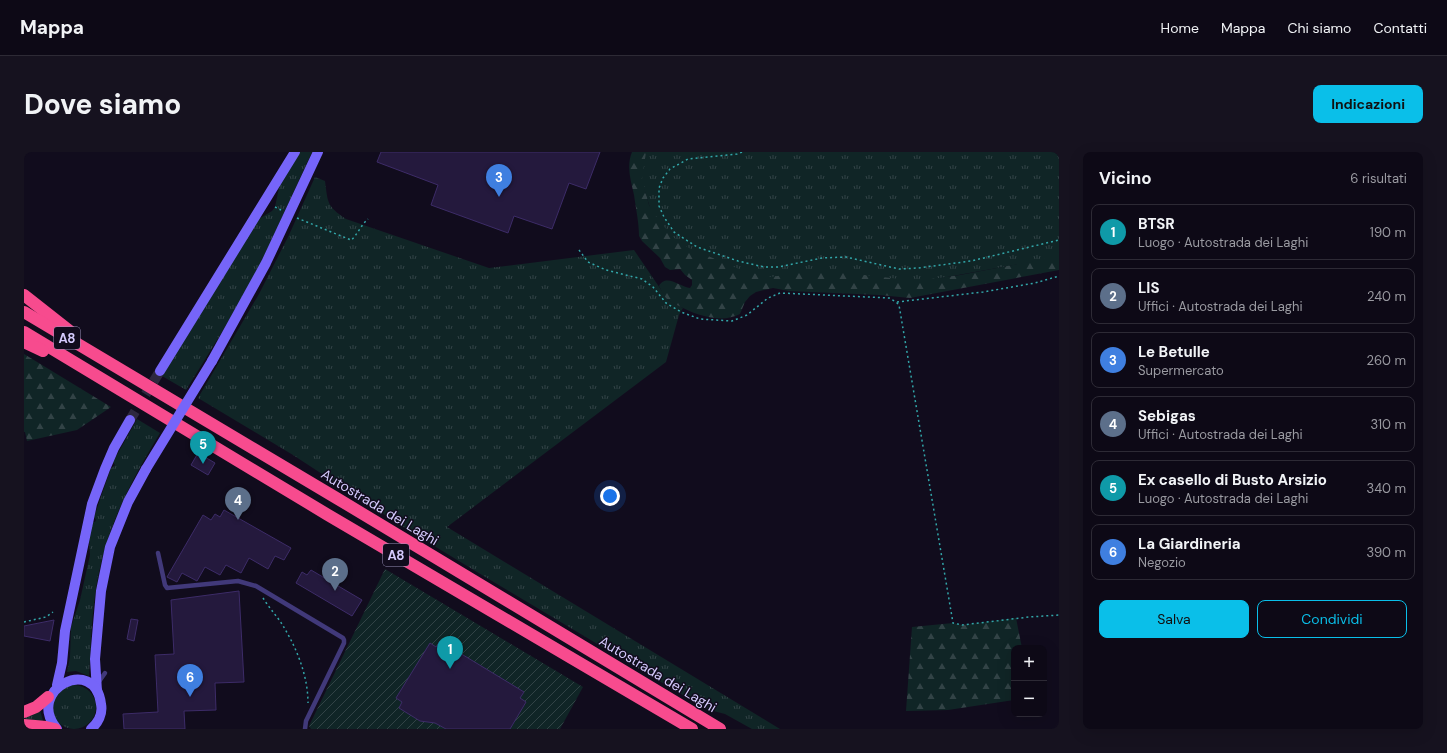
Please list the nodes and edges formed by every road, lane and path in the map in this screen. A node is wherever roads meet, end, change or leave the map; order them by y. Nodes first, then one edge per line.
1 (295, 152) edge
2 (318, 152) edge
3 (742, 152) edge
4 (275, 207) dead end
5 (284, 212) dead end
6 (297, 218) dead end
7 (368, 219) dead end
8 (1059, 240) edge
9 (579, 250) dead end
10 (1059, 276) edge
11 (24, 295) edge
12 (896, 302) junction
13 (24, 312) edge
14 (24, 332) edge
15 (24, 342) edge
16 (110, 363) junction
17 (160, 371) tunnel mouth
18 (101, 379) junction
19 (130, 420) tunnel mouth
20 (158, 553) dead end
21 (256, 586) junction
22 (53, 612) dead end
23 (1059, 615) edge
24 (24, 622) edge
25 (105, 673) dead end
26 (57, 685) junction
27 (96, 688) junction
28 (48, 696) junction
29 (24, 712) edge
30 (306, 721) junction
31 (24, 725) edge
32 (95, 727) edge
33 (56, 729) edge
34 (306, 729) edge
35 (692, 729) edge
36 (720, 729) edge

1 - 17 main road
2 - 27 main road, bridge
3 - 8 path
4 - 5 path
6 - 7 path
9 - 12 path
10 - 12 path
11 - 16 highway
12 - 23 path
13 - 16 highway, Autostrada dei Laghi / A8
14 - 18 highway, A8
15 - 18 highway
16 - 36 highway, Autostrada dei Laghi / A8
18 - 35 highway, A8
19 - 26 main road
20 - 21 lane
21 - 30 path
21 - 30 lane
22 - 24 path
25 - 27 lane
26 - 27 main road
26 - 28 main road
27 - 32 main road
28 - 29 highway
28 - 33 main road
30 - 34 lane
31 - 33 highway

